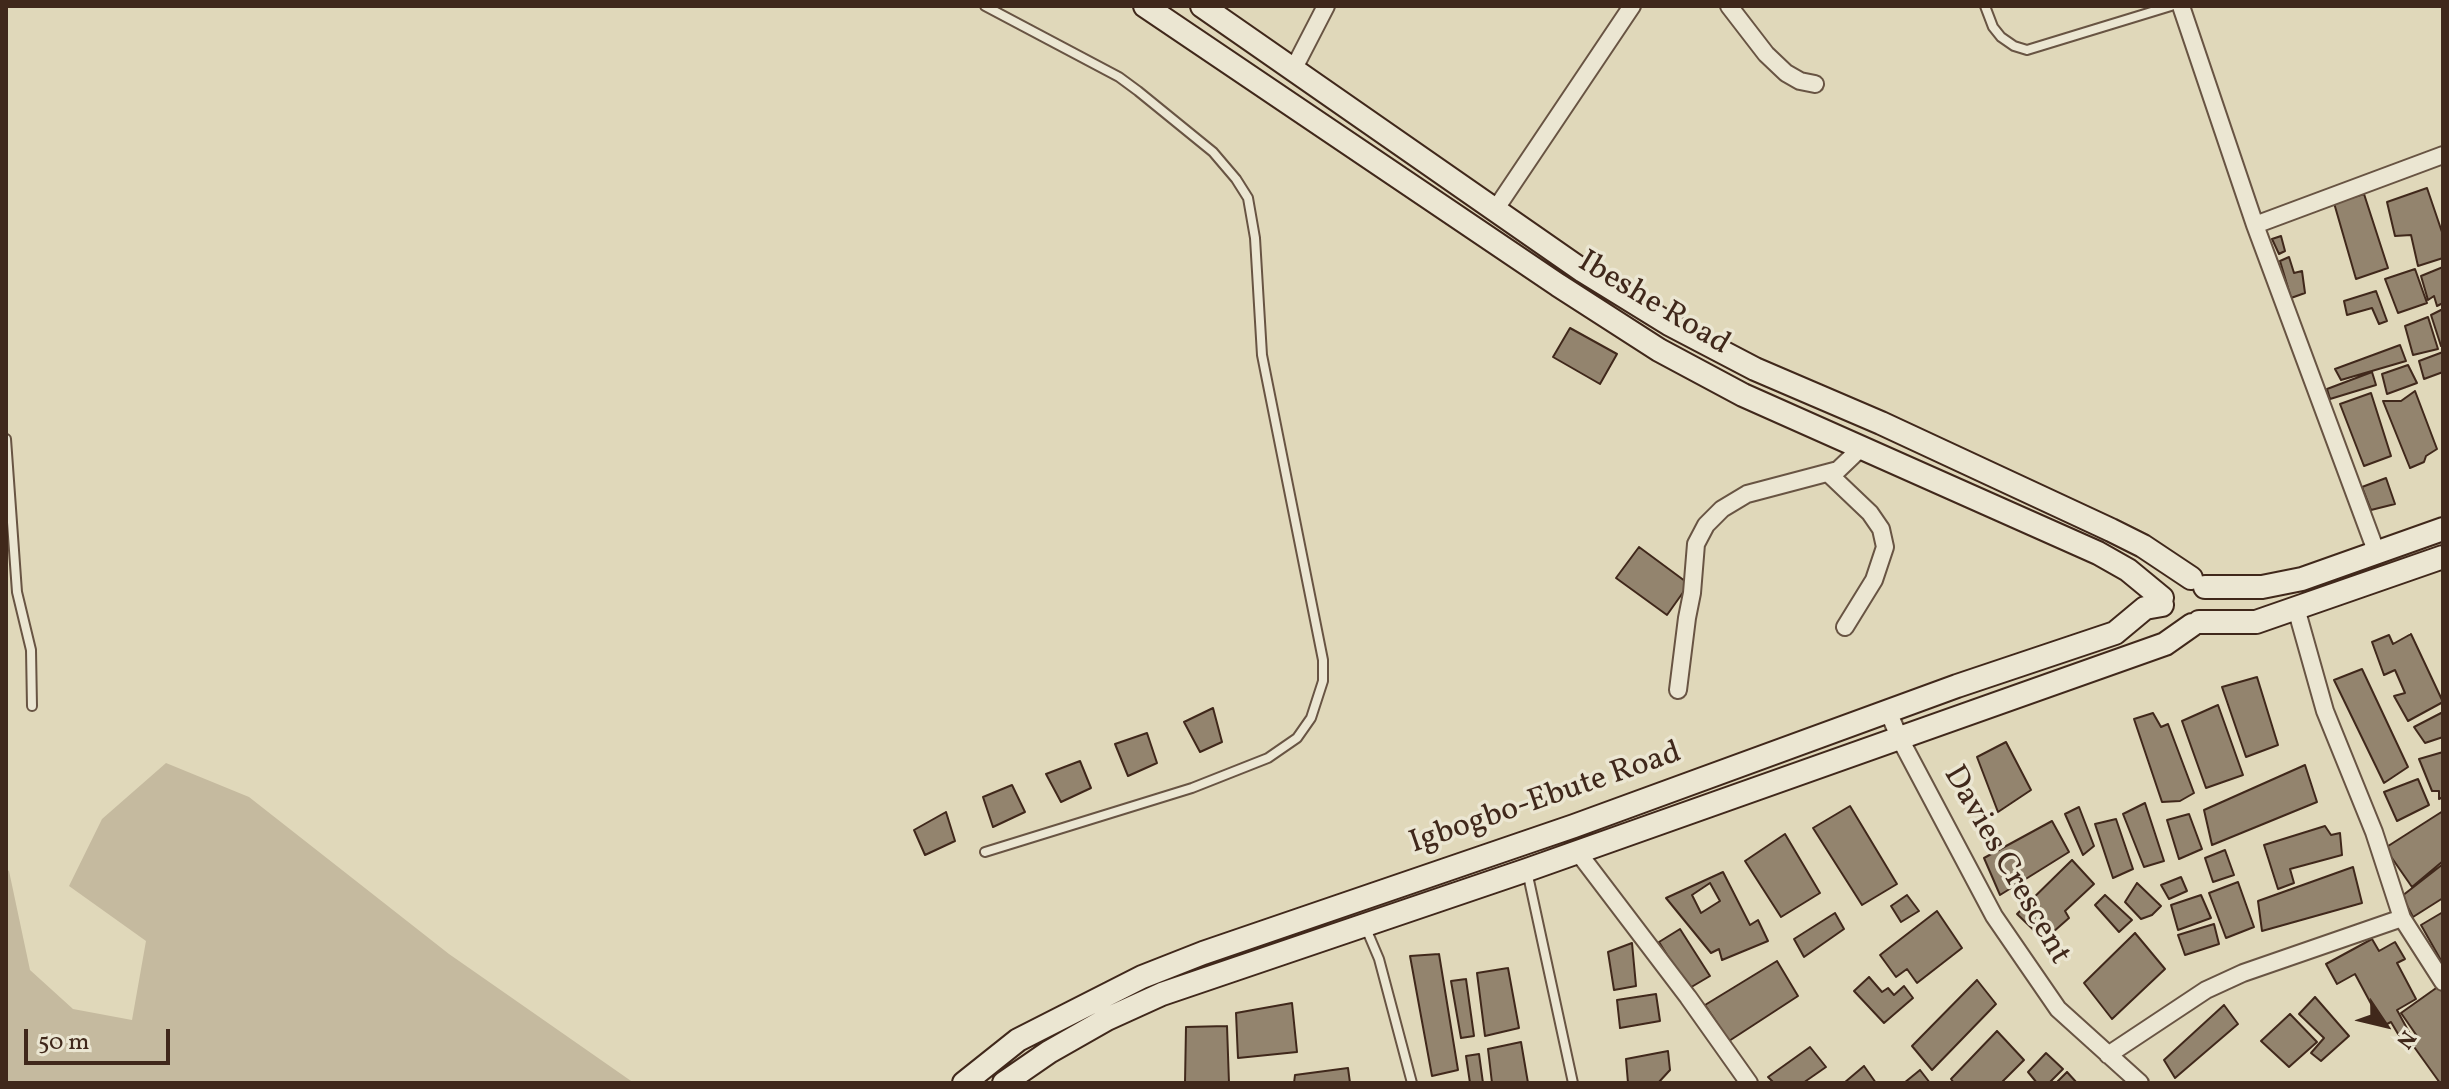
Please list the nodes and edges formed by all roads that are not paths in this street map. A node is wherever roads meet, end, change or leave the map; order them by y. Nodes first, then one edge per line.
1 (985, 6) edge
2 (1145, 6) edge
3 (1202, 6) edge
4 (1326, 6) edge
5 (1632, 6) edge
6 (1729, 6) edge
7 (1985, 6) edge
8 (2171, 6) edge
9 (2181, 6) edge
10 (1293, 70) junction
11 (1815, 84) dead end
12 (2443, 155) edge
13 (1495, 210) junction
14 (2255, 225) junction
15 (6, 439) edge
16 (1862, 447) junction
17 (1828, 473) junction
18 (2443, 529) edge
19 (2376, 551) junction
20 (2443, 557) edge
21 (2198, 582) junction
22 (2162, 602) junction
23 (2296, 608) junction
24 (2195, 623) junction
25 (1845, 627) dead end
26 (1678, 690) dead end
27 (32, 706) dead end
28 (1888, 711) junction
29 (1899, 737) junction
30 (1577, 851) junction
31 (985, 852) dead end
32 (1527, 870) junction
33 (2402, 918) junction
34 (1365, 925) junction
35 (2443, 982) edge
36 (2108, 1055) junction
37 (1011, 1081) edge
38 (964, 1083) edge
39 (1412, 1083) edge
40 (1573, 1083) edge
41 (1749, 1083) edge
42 (2140, 1083) edge

1 - 31 lane
2 - 16 main road, Ibeshe Road
3 - 10 main road, Ibeshe Road
4 - 10 street
5 - 13 street
6 - 11 street
7 - 8 lane
9 - 14 street
10 - 13 main road, Ibeshe Road
12 - 14 street
13 - 21 main road, Ibeshe Road
14 - 19 street
15 - 27 lane
16 - 17 street
16 - 22 main road, Ibeshe Road
17 - 25 street
17 - 26 street
18 - 19 main road
19 - 21 main road
20 - 23 main road
21 - 22 main road
21 - 24 main road
22 - 24 main road
22 - 28 main road, Igbogbo-Ebute Road
23 - 24 main road
23 - 33 street
24 - 29 main road, Igbogbo-Ebute Road
28 - 29 street, Davies Crescent
28 - 38 main road, Igbogbo-Ebute Road
29 - 30 main road, Igbogbo-Ebute Road
29 - 36 street, Davies Crescent
30 - 32 main road, Igbogbo-Ebute Road
30 - 41 street
32 - 34 main road, Igbogbo-Ebute Road
32 - 40 lane
33 - 35 street
33 - 36 street
34 - 37 main road, Igbogbo-Ebute Road
34 - 39 lane
36 - 42 street, Davies Crescent

